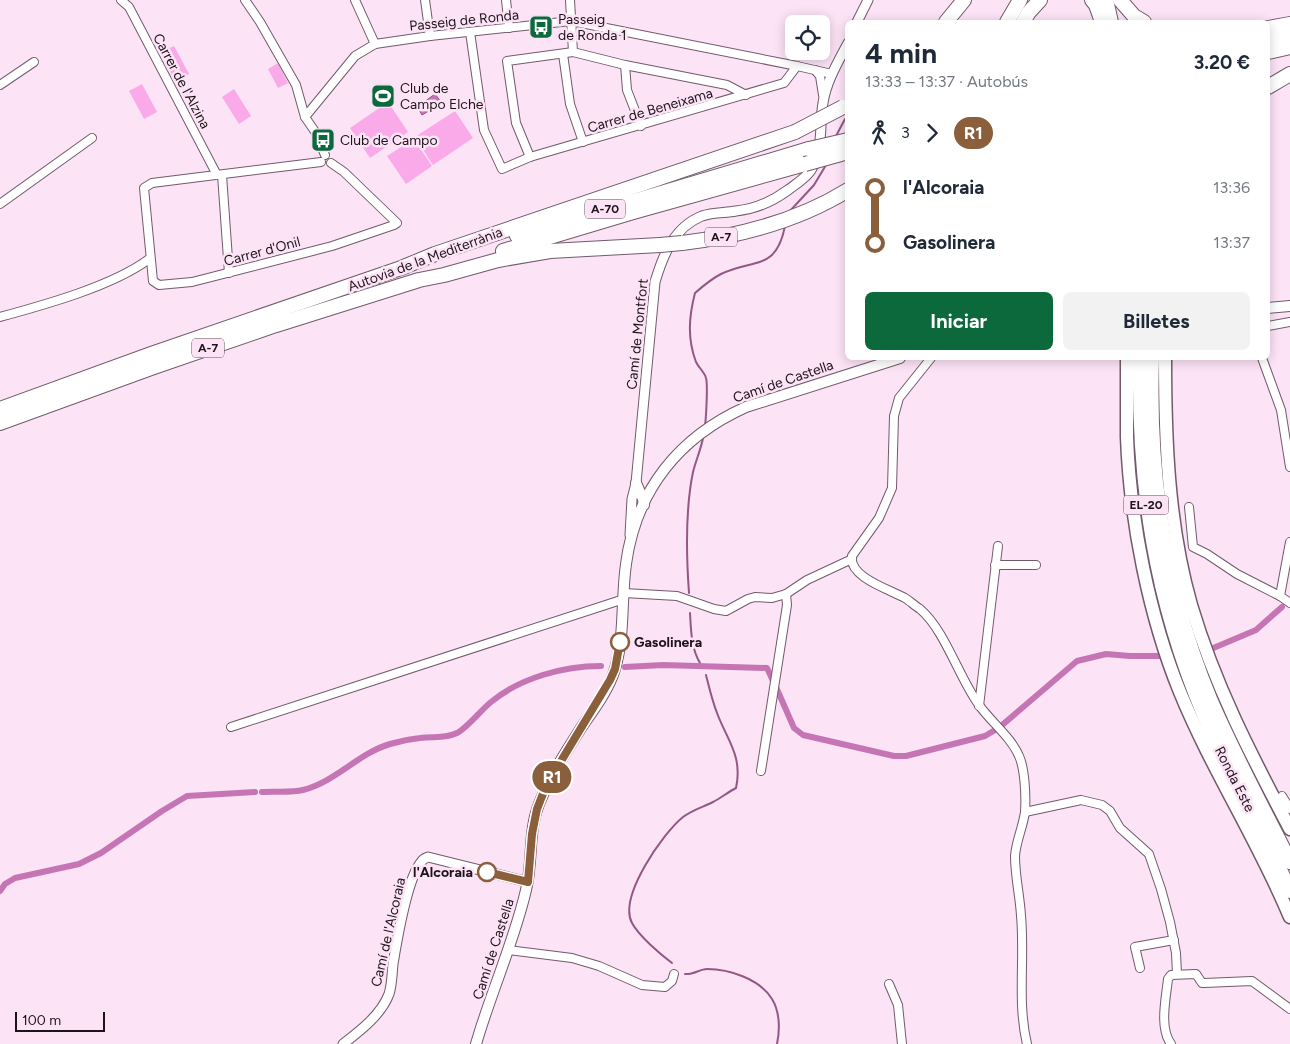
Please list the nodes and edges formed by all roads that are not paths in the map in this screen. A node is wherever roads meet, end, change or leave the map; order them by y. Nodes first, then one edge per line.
1 (121, 0) edge
2 (245, 0) edge
3 (355, 0) edge
4 (425, 0) edge
5 (506, 0) edge
6 (570, 0) edge
7 (868, 0) edge
8 (964, 0) edge
9 (1020, 0) edge
10 (1040, 0) edge
11 (1092, 0) edge
12 (1101, 0) edge
13 (1106, 0) edge
14 (1120, 0) edge
15 (571, 20) junction
16 (859, 20) edge
17 (948, 20) edge
18 (1008, 20) edge
19 (1024, 20) edge
20 (1101, 20) edge
21 (1106, 20) edge
22 (1111, 20) edge
23 (1141, 20) edge
24 (1290, 24) edge
25 (509, 28) junction
26 (1270, 28) edge
27 (470, 32) junction
28 (430, 36) junction
29 (1290, 36) edge
30 (1270, 41) edge
31 (375, 44) junction
32 (1290, 47) edge
33 (845, 49) edge
34 (573, 52) junction
35 (1270, 52) edge
36 (563, 54) junction
37 (34, 62) dead end
38 (1290, 64) edge
39 (625, 65) junction
40 (797, 66) junction
41 (815, 70) junction
42 (832, 74) junction
43 (1290, 74) edge
44 (1270, 75) edge
45 (0, 85) edge
46 (1270, 86) edge
47 (746, 95) junction
48 (823, 102) junction
49 (845, 106) edge
50 (306, 117) junction
51 (640, 126) junction
52 (92, 138) dead end
53 (845, 141) edge
54 (583, 142) junction
55 (845, 153) edge
56 (530, 157) junction
57 (323, 158) junction
58 (220, 175) junction
59 (845, 192) edge
60 (0, 204) edge
61 (149, 260) junction
62 (400, 268) junction
63 (229, 273) junction
64 (419, 280) junction
65 (1290, 306) edge
66 (1270, 308) edge
67 (0, 317) edge
68 (1290, 322) edge
69 (1270, 326) edge
70 (894, 360) edge
71 (928, 360) edge
72 (1127, 360) edge
73 (1140, 360) edge
74 (1152, 360) edge
75 (1165, 360) edge
76 (1263, 360) edge
77 (0, 409) edge
78 (0, 424) edge
79 (684, 448) junction
80 (1290, 467) edge
81 (665, 476) junction
82 (636, 483) junction
83 (652, 488) junction
84 (632, 499) junction
85 (644, 503) junction
86 (1189, 507) dead end
87 (633, 539) junction
88 (1290, 542) edge
89 (998, 546) dead end
90 (852, 559) junction
91 (996, 565) junction
92 (1036, 565) dead end
93 (624, 592) junction
94 (786, 594) junction
95 (1280, 596) junction
96 (1290, 603) edge
97 (1185, 647) junction
98 (1190, 663) junction
99 (979, 706) junction
100 (232, 727) dead end
101 (761, 771) dead end
102 (1282, 796) dead end
103 (1290, 809) edge
104 (1025, 812) junction
105 (1290, 829) edge
106 (1290, 862) edge
107 (528, 882) junction
108 (1290, 891) edge
109 (1290, 917) edge
110 (1174, 940) junction
111 (508, 950) junction
112 (1140, 968) dead end
113 (674, 974) dead end
114 (1177, 974) junction
115 (889, 984) dead end
116 (1290, 1009) edge
117 (343, 1044) edge
118 (476, 1044) edge
119 (902, 1044) edge
120 (1027, 1044) edge
121 (1171, 1044) edge

1 - 58 street, Carrer de l'Alzina
2 - 50 street
3 - 31 street
4 - 28 street
5 - 25 street
6 - 15 street
7 - 16 street
8 - 17 highway
9 - 18 highway
10 - 19 highway
11 - 20 highway
12 - 21 highway
13 - 22 highway
14 - 23 highway
15 - 25 street, Passeig de Ronda
15 - 34 street
15 - 40 street, Passeig de Ronda
24 - 26 highway
25 - 27 street, Passeig de Ronda
27 - 28 street, Passeig de Ronda
27 - 56 street, Carrer de Beneixama
28 - 31 street, Passeig de Ronda
29 - 30 highway
31 - 50 street, Passeig de Ronda
32 - 35 highway
33 - 42 street, Camí de Montfort
34 - 36 street
34 - 39 street
36 - 54 street
36 - 56 street
37 - 45 street
38 - 44 highway
39 - 47 street
39 - 51 street
40 - 41 street, Passeig de Ronda
40 - 47 street, Carrer de Beneixama
41 - 42 street, Passeig de Ronda
41 - 48 street
42 - 48 street, Camí de Montfort
43 - 46 highway
47 - 51 street, Carrer de Beneixama
48 - 82 street, Camí de Montfort
49 - 62 highway, Autovia de la Mediterrània / A-7, bridge
50 - 57 street
51 - 54 street, Carrer de Beneixama
52 - 60 street
53 - 62 highway, A-70, bridge
54 - 56 street, Carrer de Beneixama
55 - 64 highway, A-70, bridge
57 - 58 street
57 - 63 street, Carrer d'Onil
58 - 61 street
58 - 63 street, Carrer de l'Alzina
59 - 64 highway, Autovia de la Mediterrània / A-7, bridge
61 - 63 street, Carrer d'Onil
61 - 67 street
62 - 77 highway, Autovia de la Mediterrània / A-7
64 - 78 highway, Autovia de la Mediterrània / A-7
65 - 66 main road
68 - 69 street
70 - 79 main road, Camí de Castella
71 - 90 street
72 - 97 highway
73 - 97 highway, EL-20
74 - 97 highway, EL-20
75 - 97 highway
76 - 80 street
79 - 81 main road, Camí de Castella
79 - 83 main road, Camí de Castella
81 - 85 main road
81 - 87 main road, Camí de Castella
82 - 83 street
82 - 84 street, Camí de Montfort
82 - 85 main road
83 - 85 main road, Camí de Castella
84 - 85 main road
84 - 87 street, Camí de Montfort
85 - 87 main road, Camí de Castella
86 - 95 street
87 - 93 main road, Camí de Castella
88 - 95 street
89 - 91 street
90 - 94 street
90 - 99 street
91 - 92 street
91 - 99 street
93 - 94 street
93 - 100 street
93 - 107 main road, Camí de Castella
94 - 101 street
95 - 96 street
97 - 98 highway, EL-20
97 - 98 highway
98 - 105 highway
98 - 106 highway, Ronda Este / EL-20
98 - 108 highway, Ronda Este / EL-20
98 - 109 highway
99 - 104 street
102 - 103 street
104 - 110 street
104 - 120 street
107 - 111 main road, Camí de Castella
107 - 117 street, Camí de l'Alcoraia
110 - 112 street
110 - 114 street
111 - 113 street
111 - 118 main road, Camí de Castella
114 - 116 street
114 - 121 street
115 - 119 street

